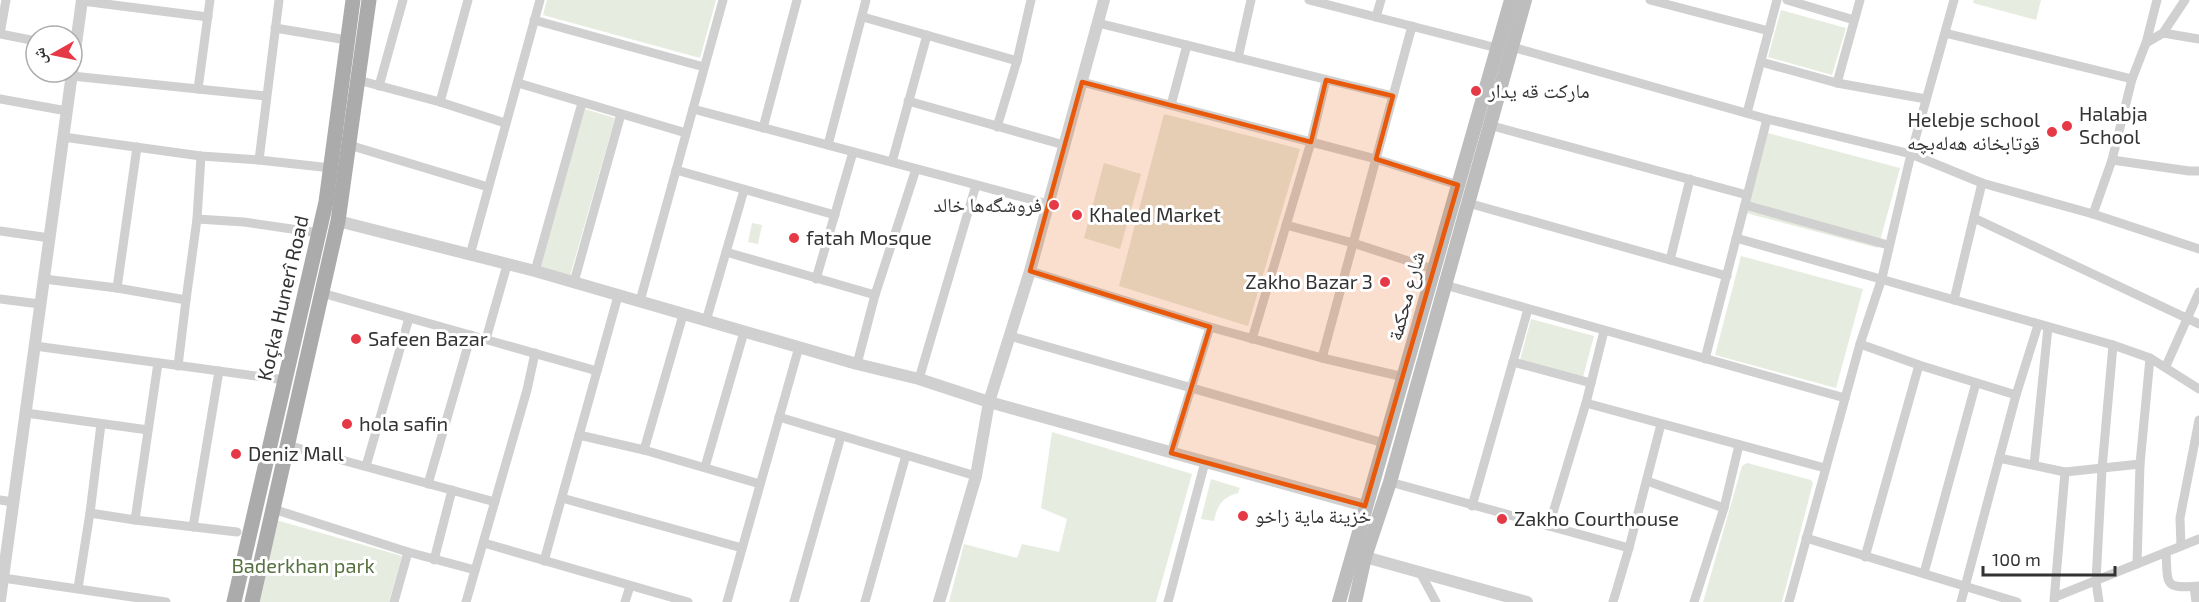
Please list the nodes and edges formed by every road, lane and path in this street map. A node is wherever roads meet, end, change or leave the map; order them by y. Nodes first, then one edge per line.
1 (6, 0) edge
2 (158, 0) edge
3 (210, 0) edge
4 (279, 0) edge
5 (403, 0) edge
6 (468, 0) edge
7 (540, 0) edge
8 (723, 0) edge
9 (797, 0) edge
10 (867, 0) edge
11 (1031, 0) edge
12 (1104, 0) edge
13 (1251, 0) edge
14 (1309, 0) edge
15 (1381, 0) edge
16 (1511, 0) edge
17 (1525, 0) edge
18 (1650, 0) edge
19 (1778, 0) edge
20 (1787, 0) edge
21 (1860, 0) edge
22 (1954, 0) edge
23 (2157, 0) edge
24 (2185, 0) edge
25 (82, 1) edge
26 (352, 5) edge
27 (369, 6) edge
28 (156, 11) junction
29 (863, 16) junction
30 (208, 17) junction
31 (1376, 17) junction
32 (534, 20) junction
33 (1854, 20) junction
34 (1098, 23) junction
35 (78, 24) edge
36 (1412, 26) junction
37 (275, 28) junction
38 (1768, 31) junction
39 (1945, 33) junction
40 (2163, 33) junction
41 (927, 35) junction
42 (24, 39) edge
43 (2199, 39) edge
44 (347, 40) junction
45 (2146, 43) junction
46 (1187, 45) junction
47 (1512, 47) junction
48 (1497, 48) junction
49 (1238, 58) junction
50 (1017, 60) junction
51 (1761, 62) junction
52 (704, 67) junction
53 (84, 77) edge
54 (2132, 79) junction
55 (358, 80) junction
56 (1326, 80) junction
57 (518, 82) junction
58 (1082, 82) junction
59 (1837, 83) junction
60 (71, 84) edge
61 (379, 86) junction
62 (198, 89) junction
63 (266, 96) junction
64 (1393, 96) junction
65 (0, 99) edge
66 (1926, 99) junction
67 (908, 101) junction
68 (440, 102) junction
69 (582, 103) junction
70 (1172, 105) junction
71 (693, 109) junction
72 (67, 111) junction
73 (1747, 113) junction
74 (621, 114) junction
75 (1767, 119) junction
76 (505, 123) junction
77 (1489, 125) junction
78 (997, 127) junction
79 (763, 128) junction
80 (686, 134) junction
81 (63, 136) junction
82 (1311, 142) junction
83 (828, 145) junction
84 (1064, 145) junction
85 (349, 146) junction
86 (137, 147) junction
87 (853, 152) junction
88 (1911, 154) junction
89 (201, 156) junction
90 (1376, 159) junction
91 (259, 160) junction
92 (2112, 160) junction
93 (892, 162) junction
94 (331, 168) junction
95 (916, 169) junction
96 (676, 170) junction
97 (2199, 171) edge
98 (1690, 179) junction
99 (1982, 183) junction
100 (976, 185) junction
101 (1458, 185) junction
102 (488, 187) junction
103 (744, 190) junction
104 (1747, 195) junction
105 (1468, 203) junction
106 (1048, 204) junction
107 (1745, 205) junction
108 (2093, 214) junction
109 (835, 215) junction
110 (1974, 218) junction
111 (197, 219) junction
112 (338, 221) junction
113 (1286, 225) junction
114 (0, 231) edge
115 (319, 233) junction
116 (50, 238) junction
117 (1736, 238) junction
118 (1353, 243) junction
119 (1888, 245) junction
120 (2199, 249) edge
121 (726, 252) junction
122 (470, 255) junction
123 (1670, 260) junction
124 (507, 265) junction
125 (1433, 269) junction
126 (535, 271) junction
127 (1030, 271) junction
128 (1727, 276) junction
129 (1882, 278) junction
130 (44, 279) junction
131 (816, 279) junction
132 (574, 282) junction
133 (1445, 285) junction
134 (117, 288) junction
135 (2199, 292) edge
136 (322, 293) junction
137 (875, 295) junction
138 (618, 296) junction
139 (0, 299) edge
140 (186, 300) junction
141 (1954, 300) junction
142 (640, 301) junction
143 (40, 304) junction
144 (1528, 309) junction
145 (683, 315) junction
146 (408, 318) junction
147 (2187, 318) junction
148 (706, 321) junction
149 (2199, 324) edge
150 (2038, 325) junction
151 (1210, 327) junction
152 (2048, 327) junction
153 (1604, 331) junction
154 (744, 332) junction
155 (471, 335) junction
156 (1010, 336) junction
157 (486, 339) junction
158 (1252, 339) junction
159 (1860, 344) junction
160 (2113, 345) junction
161 (35, 346) junction
162 (799, 347) junction
163 (535, 353) junction
164 (1322, 358) junction
165 (2150, 358) junction
166 (1706, 359) junction
167 (1514, 362) junction
168 (158, 363) junction
169 (857, 364) junction
170 (1919, 365) junction
171 (178, 366) junction
172 (2166, 366) junction
173 (219, 371) junction
174 (597, 371) junction
175 (1404, 377) junction
176 (919, 379) junction
177 (285, 380) junction
178 (1591, 383) junction
179 (1976, 383) junction
180 (1192, 387) junction
181 (2199, 389) edge
182 (2016, 394) junction
183 (1845, 398) junction
184 (990, 402) junction
185 (1586, 403) junction
186 (26, 413) junction
187 (779, 417) junction
188 (2199, 420) edge
189 (100, 424) junction
190 (1661, 424) junction
191 (148, 430) junction
192 (579, 435) junction
193 (841, 436) junction
194 (1384, 443) junction
195 (287, 445) junction
196 (1739, 446) junction
197 (644, 450) junction
198 (1171, 453) junction
199 (906, 455) junction
200 (1999, 458) junction
201 (1205, 462) junction
202 (2140, 464) junction
203 (2034, 465) junction
204 (366, 466) junction
205 (705, 467) junction
206 (1825, 468) junction
207 (2102, 469) junction
208 (2065, 472) junction
209 (976, 476) junction
210 (1647, 481) junction
211 (1390, 482) junction
212 (428, 484) junction
213 (760, 484) junction
214 (452, 490) junction
215 (562, 498) junction
216 (0, 500) edge
217 (14, 502) junction
218 (495, 502) junction
219 (1365, 506) junction
220 (1472, 506) junction
221 (1724, 508) junction
222 (273, 510) junction
223 (90, 513) junction
224 (135, 520) junction
225 (1549, 526) junction
226 (193, 527) junction
227 (237, 532) dead end
228 (1806, 538) junction
229 (2199, 539) edge
230 (483, 543) junction
231 (2181, 546) junction
232 (742, 548) junction
233 (1629, 548) junction
234 (408, 552) junction
235 (2166, 552) junction
236 (1365, 557) junction
237 (1865, 557) junction
238 (434, 560) junction
239 (544, 561) junction
240 (2137, 564) junction
241 (475, 570) junction
242 (1924, 573) junction
243 (1421, 574) junction
244 (3, 578) junction
245 (2096, 581) junction
246 (630, 586) junction
247 (1965, 586) junction
248 (2196, 587) edge
249 (78, 588) junction
250 (2054, 599) edge
251 (0, 600) edge
252 (166, 602) edge
253 (234, 602) edge
254 (252, 602) edge
255 (394, 602) edge
256 (466, 602) edge
257 (625, 602) edge
258 (688, 602) edge
259 (727, 602) edge
260 (794, 602) edge
261 (865, 602) edge
262 (939, 602) edge
263 (1168, 602) edge
264 (1339, 602) edge
265 (1355, 602) edge
266 (1436, 602) edge
267 (1526, 602) edge
268 (1613, 602) edge
269 (1694, 602) edge
270 (1789, 602) edge
271 (1961, 602) edge
272 (2017, 602) edge
273 (2098, 602) edge
274 (2196, 602) edge

1 - 42 street
2 - 28 street
3 - 30 street
4 - 37 street
5 - 61 street
6 - 68 street
7 - 32 street
8 - 52 street
9 - 79 street
10 - 29 street
11 - 50 street
12 - 34 street
13 - 49 street
14 - 31 street
15 - 31 street
16 - 48 main road, شارع محكمة
17 - 47 main road, شارع محكمة
18 - 38 street
19 - 38 street
20 - 33 street
21 - 33 street
22 - 39 street
23 - 45 street
24 - 40 street
25 - 28 street
25 - 35 street
26 - 27 main road
26 - 44 main road, Koçka Hunerî Road
27 - 55 main road
28 - 30 street
29 - 41 street
29 - 83 street
30 - 62 street
31 - 36 street
32 - 52 street
32 - 57 street
33 - 59 street
34 - 46 street
34 - 58 street
36 - 48 street
36 - 64 street
37 - 44 street
37 - 63 street
38 - 51 street
39 - 54 street
39 - 66 street
40 - 43 street
40 - 45 street
41 - 50 street
41 - 67 street
44 - 94 main road, Koçka Hunerî Road
45 - 54 street
46 - 49 street
46 - 70 street
47 - 73 street
47 - 77 main road, شارع محكمة
48 - 101 main road, شارع محكمة
49 - 56 street
50 - 78 street
51 - 59 street
51 - 73 street
52 - 71 street
53 - 62 street
54 - 92 street
55 - 61 street
55 - 85 main road
56 - 64 street
56 - 82 street
57 - 69 street
57 - 76 street
58 - 70 street
58 - 84 street
59 - 66 street
60 - 72 street
61 - 68 street
62 - 63 street
63 - 91 street
64 - 90 street
65 - 72 street
66 - 88 street
67 - 78 street
67 - 93 street
68 - 76 street
69 - 74 street
69 - 126 street
70 - 82 street
71 - 79 street
71 - 80 street
72 - 81 street
73 - 75 street
74 - 80 street
74 - 132 street
75 - 88 street
75 - 104 street
76 - 102 street
77 - 98 street
77 - 105 main road, شارع محكمة
78 - 84 street
79 - 83 street
80 - 96 street
81 - 86 street
81 - 116 street
82 - 90 street
82 - 113 street
83 - 87 street
84 - 106 street
85 - 102 street
85 - 112 main road
86 - 89 street
86 - 134 street
87 - 93 street
87 - 109 street
88 - 99 street
88 - 119 street
89 - 91 street
89 - 111 street
90 - 101 street
90 - 118 street
91 - 94 street
92 - 97 street
92 - 108 street
93 - 95 street
94 - 115 main road, Koçka Hunerî Road
95 - 100 street
95 - 137 street
96 - 103 street
96 - 142 street
98 - 104 street
98 - 123 street
99 - 108 street
99 - 110 street
100 - 106 street
100 - 176 street
101 - 125 main road, شارع محكمة
102 - 122 street
103 - 109 street
103 - 121 street
104 - 107 street
105 - 123 street
105 - 133 main road, شارع محكمة
106 - 127 street
107 - 117 street
107 - 119 street
108 - 120 street
109 - 131 street
110 - 141 street
110 - 147 street
111 - 115 street
111 - 140 street
112 - 122 street
112 - 136 main road
113 - 118 street
113 - 158 street
114 - 116 street
115 - 177 main road, Koçka Hunerî Road
116 - 130 street
117 - 128 street
117 - 129 street
118 - 125 street
118 - 164 street
119 - 129 street
121 - 131 street
121 - 148 street
122 - 124 street
123 - 128 street
124 - 126 street
124 - 157 street
125 - 175 main road, شارع محكمة
126 - 132 street
127 - 151 street
127 - 156 street
128 - 166 street
129 - 141 street
129 - 159 street
130 - 134 street
130 - 143 street
131 - 137 street
132 - 138 street
133 - 144 street
133 - 211 main road, شارع محكمة
134 - 140 street
135 - 147 street
136 - 146 street
136 - 195 main road
137 - 169 street
138 - 142 street
138 - 174 street
139 - 143 street
140 - 171 street
141 - 150 street
142 - 145 street
143 - 161 street
144 - 153 street
144 - 167 street
145 - 148 street
145 - 197 street
146 - 155 street
146 - 204 street
147 - 149 street
147 - 172 street
148 - 154 street
150 - 152 street
150 - 182 street
151 - 158 street
151 - 180 street
152 - 160 street
152 - 203 street
153 - 166 street
153 - 178 street
154 - 162 street
154 - 205 street
155 - 157 street
155 - 212 street
156 - 180 street
156 - 184 street
157 - 163 street
158 - 164 street
159 - 170 street
159 - 183 street
160 - 165 street
160 - 207 street
161 - 168 street
161 - 186 street
162 - 169 street
162 - 187 street
163 - 174 street
163 - 218 street
164 - 175 street
165 - 172 street
165 - 202 street
166 - 183 street
167 - 178 street
167 - 220 street
168 - 171 street
168 - 191 street
169 - 176 street
170 - 179 street
170 - 237 street
171 - 173 street
172 - 181 street
173 - 177 street
173 - 226 street
174 - 192 street
175 - 194 main road, شارع محكمة
176 - 184 street
177 - 253 main road, Koçka Hunerî Road
178 - 185 street
179 - 182 street
179 - 242 street
180 - 194 street
180 - 198 street
182 - 200 street
183 - 206 street
184 - 198 street
184 - 209 street
185 - 190 street
185 - 225 street
186 - 189 street
186 - 217 street
187 - 193 street
187 - 213 street
188 - 231 street
189 - 191 street
189 - 223 street
190 - 196 street
190 - 210 street
191 - 224 street
192 - 197 street
192 - 215 street
193 - 199 street
193 - 260 street
194 - 219 main road, شارع محكمة
195 - 204 street
195 - 222 main road
196 - 206 street
196 - 221 street
197 - 205 street
198 - 201 street
199 - 209 street
199 - 261 street
200 - 203 street
200 - 247 street
201 - 219 street
201 - 263 street
202 - 207 street
202 - 240 street
203 - 208 street
204 - 212 street
205 - 213 street
206 - 228 street
207 - 208 street
207 - 245 street
208 - 250 street
209 - 262 street
210 - 221 street
210 - 233 street
211 - 220 street
211 - 236 main road, شارع محكمة
212 - 214 street
213 - 232 street
214 - 218 street
214 - 238 street
215 - 232 street
215 - 239 street
216 - 217 street
217 - 244 street
218 - 230 street
219 - 264 main road, شارع محكمة
220 - 225 street
221 - 269 street
222 - 234 street
222 - 254 main road
223 - 224 street
223 - 249 street
224 - 226 street
225 - 233 street
226 - 227 street
228 - 237 street
228 - 270 street
229 - 231 street
230 - 239 street
230 - 241 street
231 - 235 street
232 - 259 street
233 - 268 street
234 - 238 street
234 - 255 street
235 - 240 street
235 - 248 street
236 - 243 street
236 - 265 main road, شارع محكمة
237 - 242 street
238 - 241 street
239 - 246 street
240 - 245 street
241 - 256 street
242 - 247 street
243 - 266 street
243 - 267 street
244 - 249 street
244 - 251 street
245 - 250 street
245 - 273 street
246 - 257 street
246 - 258 street
247 - 271 street
247 - 272 street
248 - 274 street
249 - 252 street

